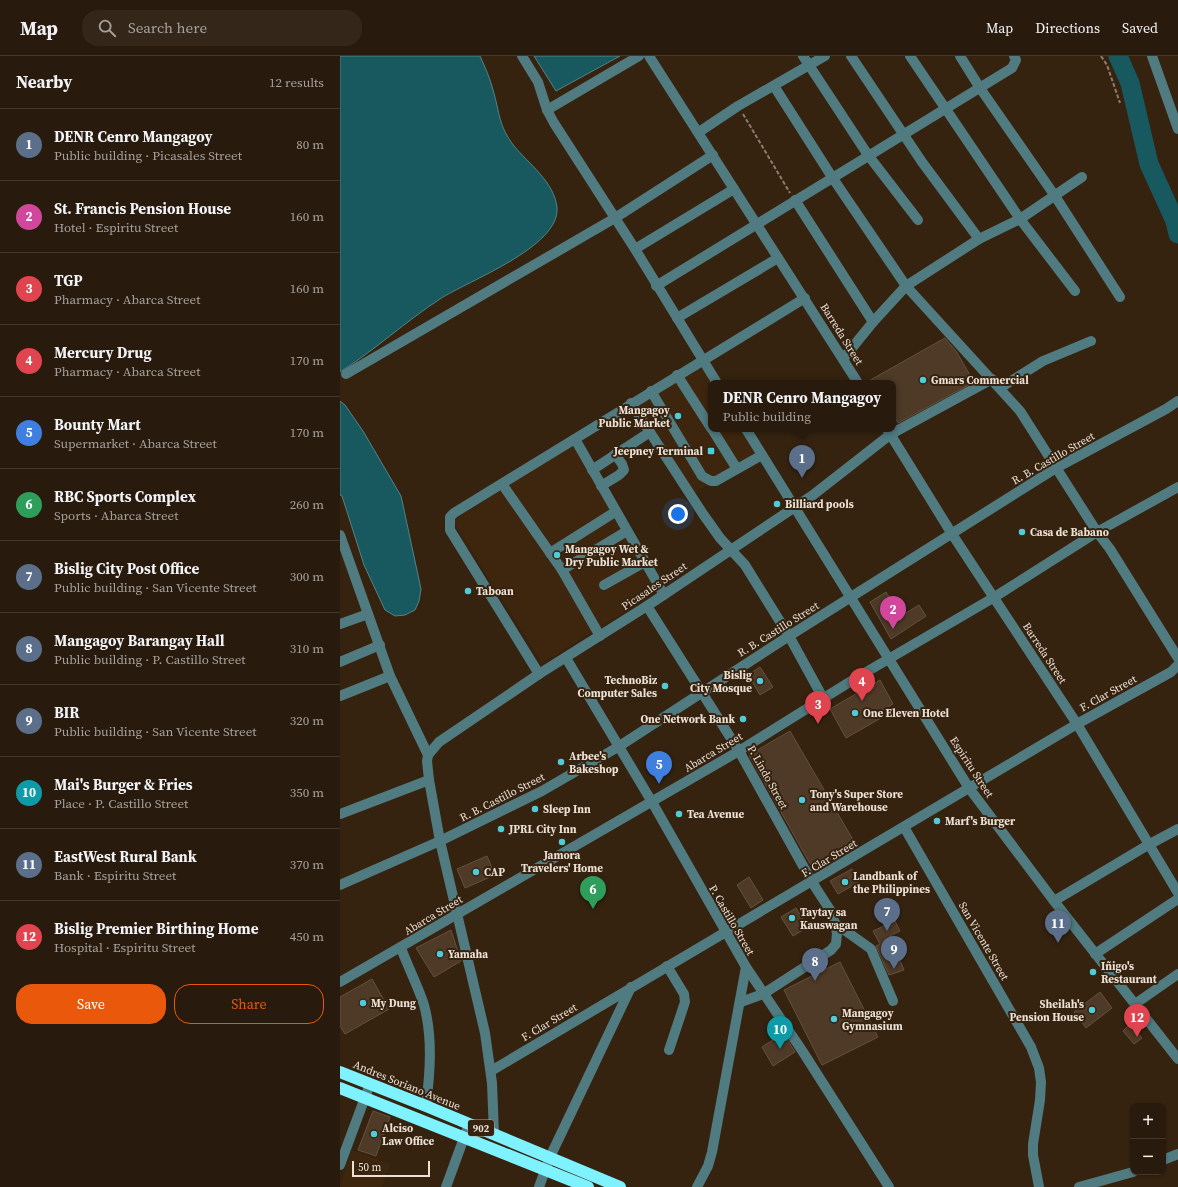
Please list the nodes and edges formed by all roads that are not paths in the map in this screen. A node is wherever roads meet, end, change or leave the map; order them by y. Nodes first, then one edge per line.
1 (522, 56) edge
2 (639, 56) edge
3 (649, 56) edge
4 (803, 56) edge
5 (825, 56) edge
6 (851, 56) edge
7 (910, 56) edge
8 (960, 56) edge
9 (1014, 56) edge
10 (1152, 56) edge
11 (808, 65) junction
12 (774, 86) junction
13 (980, 88) junction
14 (945, 108) junction
15 (547, 110) junction
16 (1178, 129) edge
17 (699, 132) junction
18 (903, 134) junction
19 (713, 155) junction
20 (868, 155) junction
21 (832, 177) junction
22 (1082, 177) dead end
23 (734, 189) junction
24 (1055, 196) junction
25 (794, 200) junction
26 (615, 218) junction
27 (1020, 219) junction
28 (918, 220) dead end
29 (756, 223) junction
30 (979, 240) junction
31 (635, 249) junction
32 (778, 258) junction
33 (656, 286) junction
34 (906, 286) junction
35 (1075, 291) dead end
36 (1120, 297) dead end
37 (805, 298) junction
38 (677, 318) junction
39 (873, 322) junction
40 (1091, 341) dead end
41 (843, 359) junction
42 (703, 360) junction
43 (346, 374) dead end
44 (677, 375) junction
45 (992, 379) junction
46 (715, 380) edge
47 (856, 380) edge
48 (1000, 388) junction
49 (651, 391) junction
50 (1178, 401) edge
51 (631, 403) junction
52 (708, 423) edge
53 (896, 428) edge
54 (650, 432) junction
55 (714, 432) edge
56 (748, 432) edge
57 (889, 432) edge
58 (574, 439) junction
59 (615, 454) junction
60 (762, 455) junction
61 (1056, 468) junction
62 (737, 469) junction
63 (592, 470) junction
64 (502, 484) junction
65 (600, 486) junction
66 (1178, 487) edge
67 (794, 508) junction
68 (615, 512) junction
69 (627, 531) junction
70 (1097, 532) junction
71 (952, 534) junction
72 (340, 535) edge
73 (731, 548) junction
74 (550, 553) junction
75 (645, 562) junction
76 (562, 570) junction
77 (604, 585) dead end
78 (664, 595) junction
79 (852, 597) junction
80 (994, 598) junction
81 (647, 606) junction
82 (368, 614) junction
83 (340, 624) edge
84 (600, 636) junction
85 (788, 636) junction
86 (380, 645) junction
87 (1177, 655) edge
88 (566, 658) junction
89 (889, 658) junction
90 (340, 662) edge
91 (1178, 665) edge
92 (539, 674) junction
93 (390, 676) junction
94 (703, 691) junction
95 (340, 696) edge
96 (823, 698) junction
97 (1077, 724) junction
98 (618, 747) junction
99 (739, 751) junction
100 (428, 754) junction
101 (429, 780) junction
102 (969, 788) junction
103 (652, 802) junction
104 (340, 814) edge
105 (904, 827) junction
106 (1178, 829) edge
107 (440, 841) junction
108 (1148, 845) junction
109 (812, 882) junction
110 (340, 885) edge
111 (1178, 893) edge
112 (1178, 899) edge
113 (1054, 901) junction
114 (457, 914) junction
115 (836, 924) junction
116 (725, 932) junction
117 (401, 948) junction
118 (1095, 954) junction
119 (667, 966) junction
120 (746, 967) junction
121 (1178, 974) edge
122 (340, 982) edge
123 (631, 987) junction
124 (763, 994) junction
125 (893, 1001) dead end
126 (741, 1002) junction
127 (1134, 1004) junction
128 (669, 1050) dead end
129 (1178, 1059) edge
130 (491, 1071) junction
131 (340, 1072) edge
132 (370, 1084) junction
133 (340, 1088) edge
134 (364, 1097) junction
135 (426, 1106) junction
136 (469, 1124) junction
137 (494, 1134) junction
138 (464, 1138) junction
139 (1178, 1154) edge
140 (550, 1157) junction
141 (1166, 1159) edge
142 (340, 1165) edge
143 (545, 1170) junction
144 (1130, 1173) edge
145 (446, 1187) edge
146 (539, 1187) edge
147 (588, 1187) edge
148 (620, 1187) edge
149 (697, 1187) edge
150 (889, 1187) edge
151 (1039, 1187) edge
152 (1079, 1187) edge

1 - 15 street
2 - 15 street
3 - 17 street, Barreda Street
4 - 11 street
5 - 11 street
6 - 18 street
7 - 14 street
8 - 13 street
9 - 13 street
10 - 16 street
11 - 12 street
11 - 20 street
12 - 17 street
12 - 21 street
13 - 14 street
13 - 24 street
14 - 18 street
14 - 27 street
15 - 26 street
17 - 19 street, Barreda Street
18 - 20 street
18 - 30 street
19 - 23 street, Barreda Street
19 - 26 street
20 - 21 street
20 - 28 street
21 - 25 street
21 - 34 street
22 - 24 street
23 - 29 street, Barreda Street
23 - 31 street
24 - 27 street
24 - 36 street
25 - 29 street
25 - 39 street
26 - 31 street
26 - 43 street
27 - 30 street
27 - 35 street
29 - 32 street, Barreda Street
29 - 33 street
30 - 34 street
31 - 33 street
32 - 37 street, Barreda Street
32 - 38 street
33 - 38 street
34 - 39 street
34 - 45 street
37 - 41 street, Barreda Street
37 - 42 street
38 - 42 street
39 - 41 street
40 - 48 street
41 - 47 street, Barreda Street
42 - 44 street
42 - 46 street
44 - 49 street
44 - 52 street
45 - 48 street
45 - 53 street, Picasales Street
48 - 61 street
49 - 51 street
49 - 62 street
50 - 61 street, R. B. Castillo Street
51 - 54 street
51 - 58 street
54 - 59 street
54 - 73 street
55 - 62 street
56 - 60 street, Espiritu Street
57 - 67 street, Picasales Street
57 - 71 street, Barreda Street
58 - 63 street
58 - 64 street
59 - 63 street
59 - 65 street
60 - 62 street
60 - 67 street, Espiritu Street
61 - 70 street
61 - 71 street, R. B. Castillo Street
63 - 65 street
64 - 74 street
64 - 92 street
65 - 68 street
66 - 70 street, Abarca Street
67 - 73 street, Picasales Street
67 - 79 street, Espiritu Street
68 - 69 street
68 - 74 street
69 - 75 street
69 - 76 street
70 - 80 street, Abarca Street
70 - 87 street
71 - 79 street, R. B. Castillo Street
71 - 80 street, Barreda Street
72 - 82 street
73 - 78 street, Picasales Street
73 - 85 street
74 - 76 street
75 - 77 street
75 - 78 street
76 - 84 street
78 - 81 street, Picasales Street
79 - 85 street, R. B. Castillo Street
79 - 89 street, Espiritu Street
80 - 89 street, Abarca Street
80 - 97 street, Barreda Street
81 - 84 street, Picasales Street
81 - 94 street, P. Lindo Street
82 - 83 street
82 - 86 street
84 - 88 street, Picasales Street
85 - 94 street, R. B. Castillo Street
85 - 96 street
86 - 90 street
86 - 93 street
88 - 92 street, Picasales Street
88 - 98 street, P. Castillo Street
89 - 96 street, Abarca Street
89 - 102 street, Espiritu Street
91 - 97 street, F. Clar Street
92 - 100 street, Picasales Street
93 - 95 street
93 - 100 street
94 - 98 street, R. B. Castillo Street
94 - 99 street, P. Lindo Street
96 - 99 street, Abarca Street
97 - 102 street, F. Clar Street
97 - 108 street, Barreda Street
98 - 103 street, P. Castillo Street
98 - 107 street, R. B. Castillo Street
99 - 103 street, Abarca Street
99 - 109 street, P. Lindo Street
100 - 101 street
101 - 104 street
101 - 107 street
102 - 105 street, F. Clar Street
102 - 113 street, Espiritu Street
103 - 114 street, Abarca Street
103 - 116 street, P. Castillo Street
105 - 109 street, F. Clar Street
105 - 151 street, San Vicente Street
106 - 108 street
107 - 110 street, R. B. Castillo Street
107 - 114 street
108 - 111 street, Barreda Street
108 - 113 street
109 - 115 street, P. Lindo Street
109 - 116 street, F. Clar Street
112 - 118 street
113 - 118 street, Espiritu Street
114 - 117 street, Abarca Street
114 - 130 street
115 - 124 street
115 - 125 street
116 - 119 street, F. Clar Street
116 - 120 street, P. Castillo Street
117 - 122 street, Abarca Street
117 - 135 street
118 - 127 street, Espiritu Street
119 - 123 street, F. Clar Street
119 - 128 street
120 - 124 street, P. Castillo Street
120 - 126 street
121 - 127 street
123 - 130 street, F. Clar Street
123 - 140 street
124 - 126 street
124 - 150 street, P. Castillo Street
126 - 149 street
127 - 129 street, Espiritu Street
130 - 137 street
131 - 132 highway, Andres Soriano Avenue / 902
132 - 134 street
132 - 135 highway, Andres Soriano Avenue / 902
133 - 134 highway, 902
134 - 138 highway, 902
134 - 142 street
135 - 136 highway, Andres Soriano Avenue / 902
136 - 137 highway, Andres Soriano Avenue / 902
136 - 138 street
137 - 140 highway, Andres Soriano Avenue / 902
138 - 143 highway, 902
138 - 145 street
139 - 141 street
140 - 143 street
140 - 148 highway, Andres Soriano Avenue / 902
143 - 146 street
143 - 147 highway, 902
144 - 152 street

